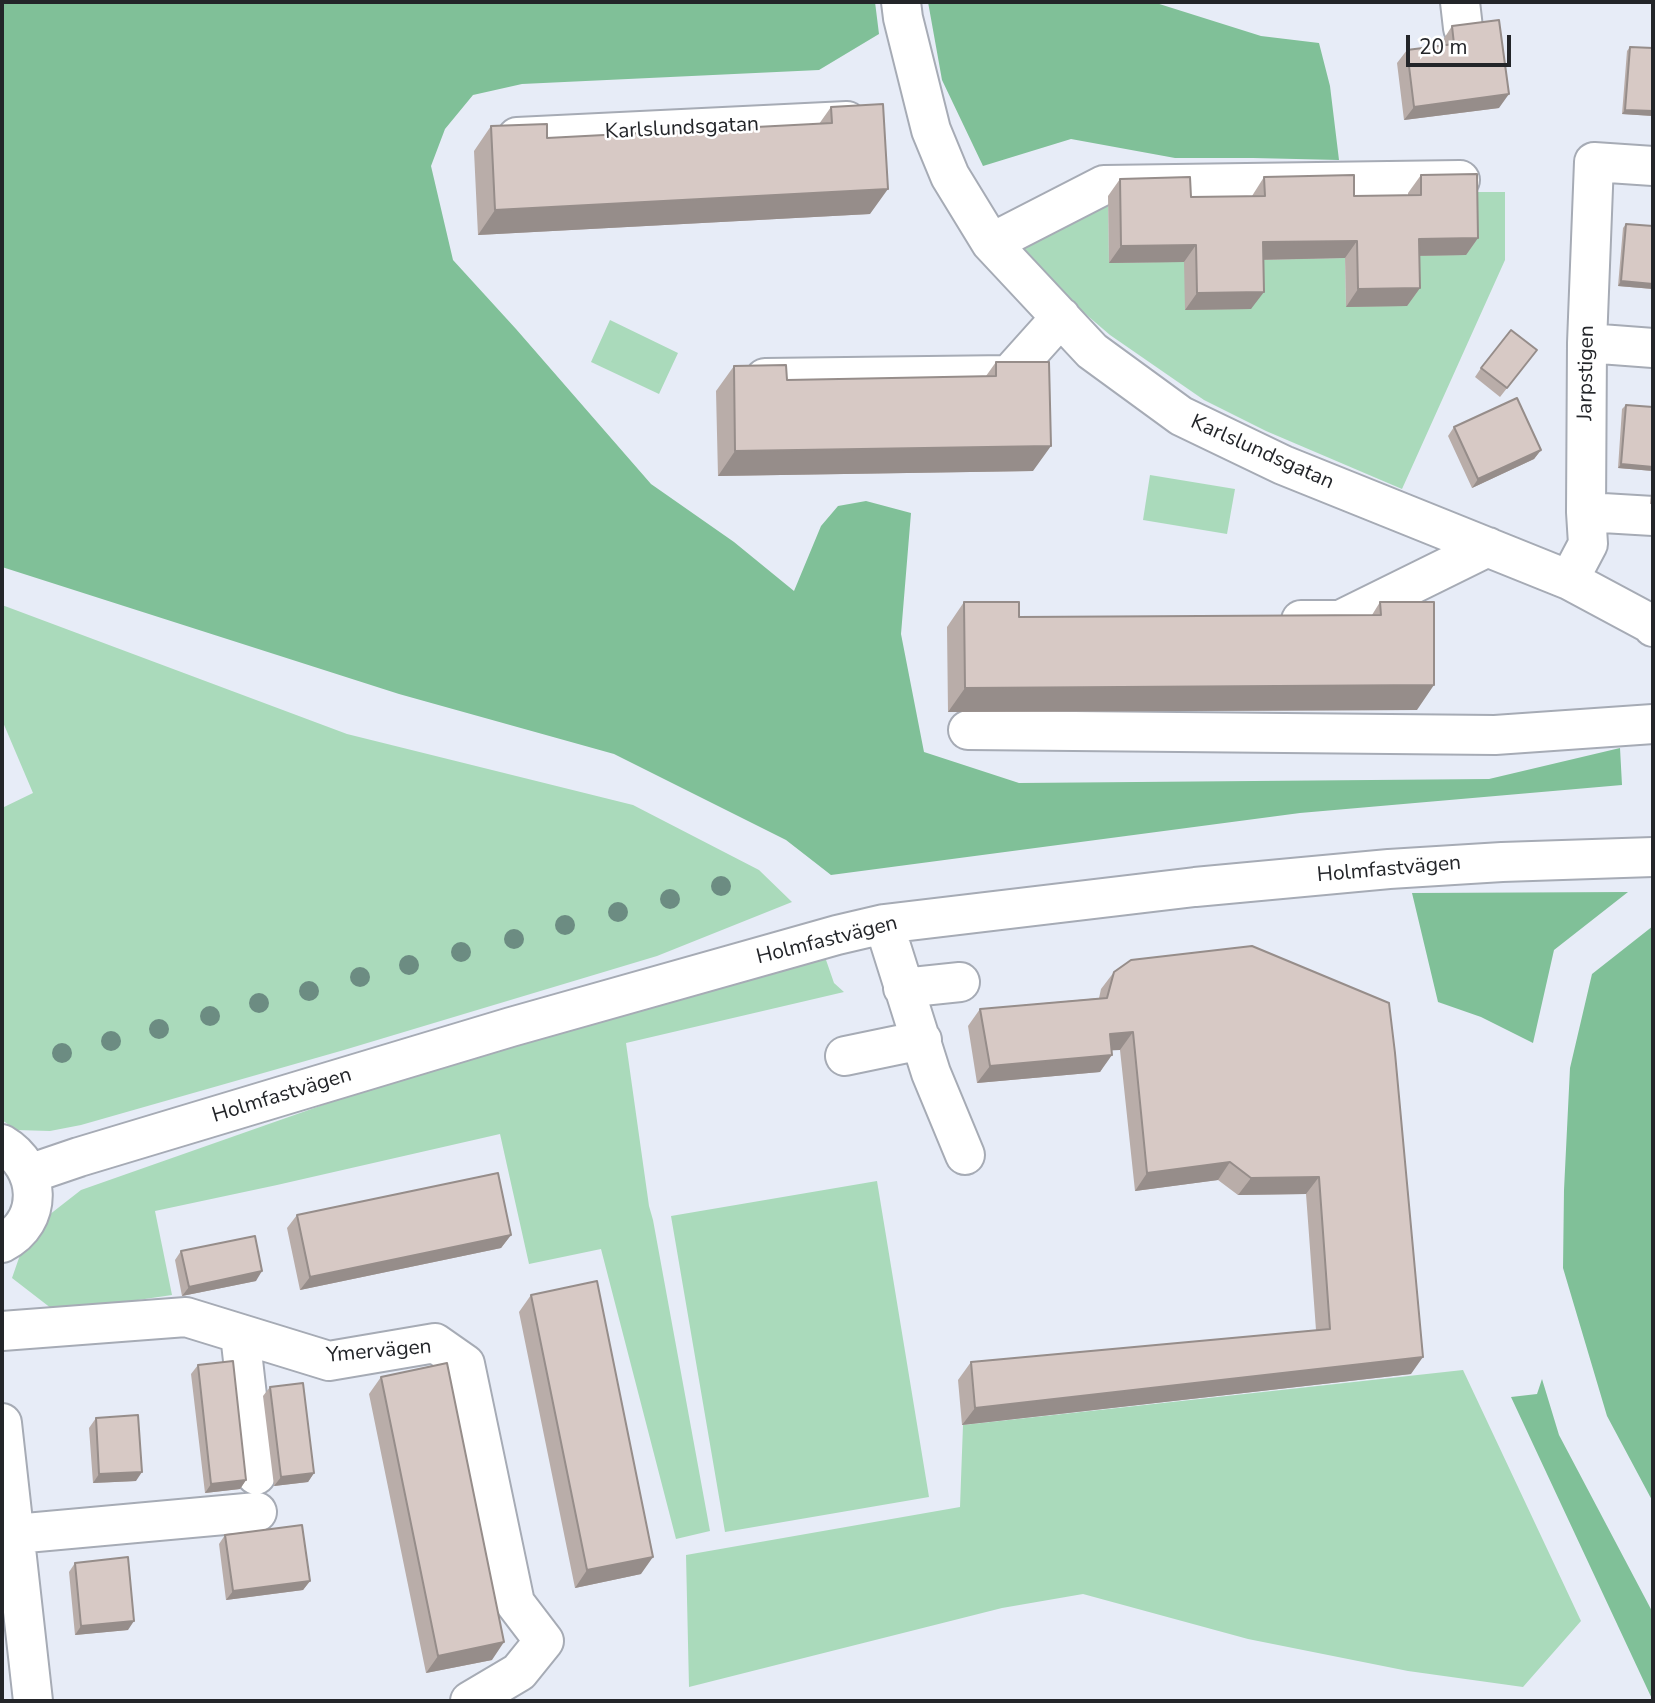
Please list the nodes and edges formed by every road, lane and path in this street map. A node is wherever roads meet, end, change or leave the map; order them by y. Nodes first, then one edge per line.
1 (901, 2) edge
2 (847, 121) edge
3 (517, 137) edge
4 (1653, 166) edge
5 (1460, 180) edge
6 (991, 243) junction
7 (1061, 317) junction
8 (1587, 343) junction
9 (1653, 348) edge
10 (765, 378) edge
11 (1586, 512) junction
12 (1653, 516) edge
13 (1488, 547) junction
14 (1569, 580) junction
15 (1262, 620) edge
16 (1653, 627) edge
17 (1653, 723) edge
18 (968, 730) edge
19 (1653, 857) edge
20 (884, 924) junction
21 (960, 982) dead end
22 (903, 988) junction
23 (922, 1040) junction
24 (845, 1056) dead end
25 (2, 1144) edge
26 (965, 1156) dead end
27 (30, 1174) junction
28 (2, 1243) edge
29 (2, 1331) edge
30 (240, 1334) junction
31 (2, 1423) edge
32 (256, 1475) dead end
33 (257, 1512) dead end
34 (15, 1534) junction
35 (33, 1701) edge
36 (470, 1701) edge

1 - 6 street, Karlslundsgatan
2 - 3 street, Karlslundsgatan
4 - 8 street, Jarpstigen
5 - 6 street
6 - 7 street, Karlslundsgatan
7 - 10 street
7 - 13 street, Karlslundsgatan
8 - 9 street
8 - 11 street, Jarpstigen
11 - 12 street
11 - 14 street, Jarpstigen
13 - 14 street, Karlslundsgatan
13 - 15 street
14 - 16 street, Karlslundsgatan
17 - 18 street
19 - 20 street, Holmfastvägen
20 - 22 street
20 - 27 street, Holmfastvägen
21 - 22 street
22 - 23 street
23 - 24 street
23 - 26 street
25 - 27 street
27 - 28 street
29 - 30 street, Ymervägen
30 - 32 street
30 - 36 street, Ymervägen
31 - 34 street
33 - 34 street
34 - 35 street

